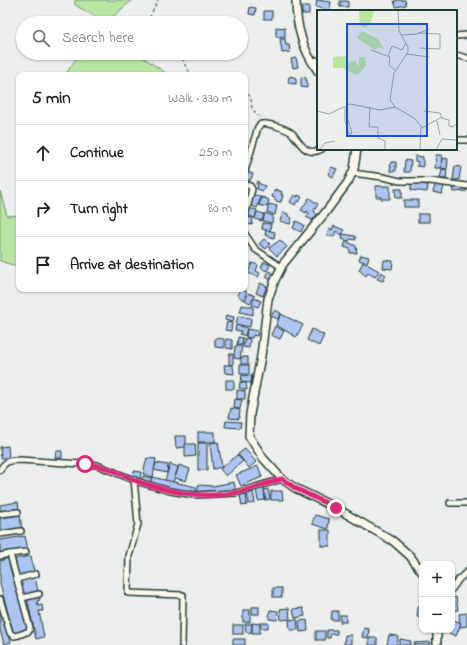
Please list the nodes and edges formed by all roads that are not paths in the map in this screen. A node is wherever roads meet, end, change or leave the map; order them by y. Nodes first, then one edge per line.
1 (296, 0) edge
2 (467, 34) edge
3 (457, 36) edge
4 (457, 55) edge
5 (467, 58) edge
6 (315, 61) edge
7 (318, 150) edge
8 (357, 150) edge
9 (248, 160) edge
10 (352, 173) junction
11 (248, 185) edge
12 (467, 186) edge
13 (248, 204) edge
14 (248, 238) edge
15 (281, 267) junction
16 (0, 470) edge
17 (282, 479) junction
18 (134, 480) junction
19 (450, 503) dead end
20 (467, 503) edge
21 (18, 512) dead end
22 (0, 514) edge
23 (21, 531) dead end
24 (0, 534) edge
25 (26, 552) dead end
26 (10, 554) junction
27 (0, 556) edge
28 (419, 568) edge
29 (467, 572) edge
30 (36, 574) dead end
31 (17, 579) junction
32 (455, 585) edge
33 (39, 594) dead end
34 (22, 598) junction
35 (0, 599) edge
36 (437, 633) edge
37 (182, 645) edge
38 (437, 645) edge

1 - 6 main road
2 - 3 street
4 - 5 street
7 - 9 street
8 - 10 main road
10 - 12 street
10 - 15 main road
11 - 13 street
14 - 15 street
15 - 17 main road
16 - 18 street
17 - 18 street
17 - 28 main road
18 - 37 street
19 - 20 street
21 - 22 street
23 - 24 street
25 - 26 street
26 - 27 street
26 - 31 street
29 - 32 street
30 - 31 street
31 - 34 street
33 - 34 street
34 - 35 street
36 - 38 main road

